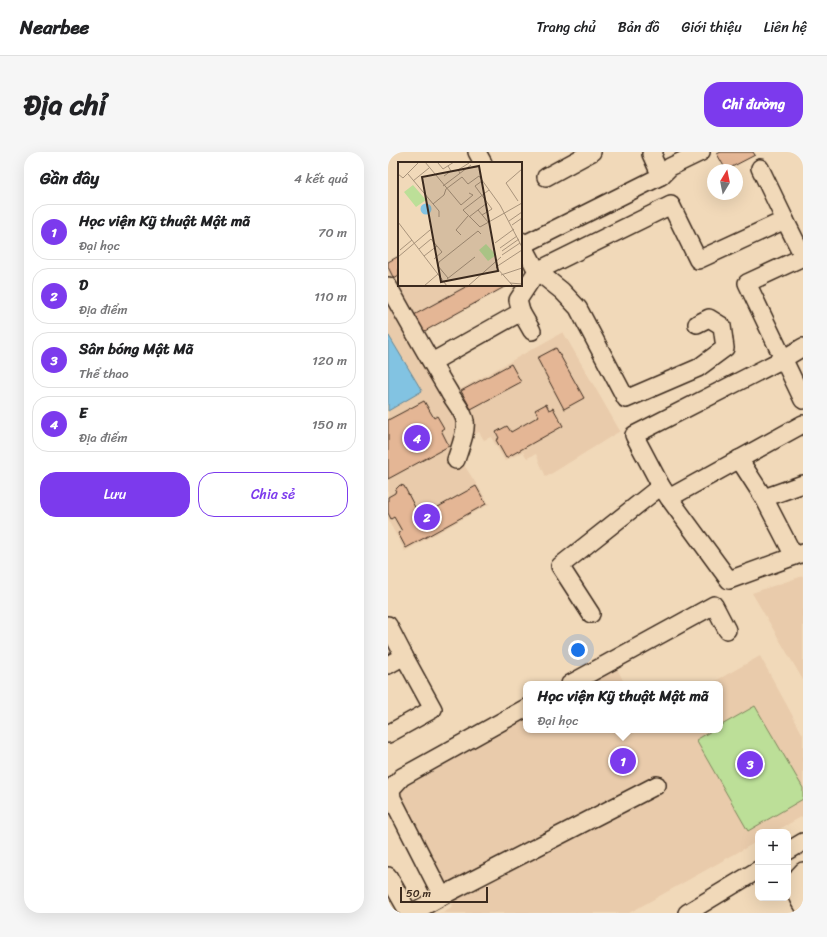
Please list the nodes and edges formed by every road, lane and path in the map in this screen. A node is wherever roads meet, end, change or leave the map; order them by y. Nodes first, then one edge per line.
1 (592, 152) edge
2 (654, 152) edge
3 (701, 152) edge
4 (760, 168) dead end
5 (661, 176) junction
6 (546, 177) dead end
7 (785, 220) junction
8 (522, 243) edge
9 (803, 257) edge
10 (540, 273) junction
11 (388, 286) edge
12 (521, 312) junction
13 (697, 324) dead end
14 (532, 331) dead end
15 (803, 347) edge
16 (783, 359) junction
17 (432, 362) junction
18 (803, 400) edge
19 (803, 424) edge
20 (739, 459) junction
21 (456, 460) dead end
22 (803, 484) edge
23 (665, 492) junction
24 (764, 498) junction
25 (798, 555) edge
26 (591, 614) dead end
27 (388, 625) edge
28 (727, 630) dead end
29 (404, 656) junction
30 (388, 665) edge
31 (575, 681) edge
32 (523, 710) edge
33 (388, 734) edge
34 (657, 786) dead end
35 (803, 842) edge
36 (791, 849) edge
37 (755, 872) edge
38 (800, 875) edge
39 (388, 876) edge
40 (442, 896) junction
41 (803, 907) edge
42 (409, 913) edge
43 (412, 913) edge
44 (686, 913) edge

1 - 6 street
2 - 5 street
3 - 5 street
4 - 7 street
5 - 8 street
7 - 9 street
7 - 10 street
8 - 10 street
9 - 16 street
10 - 12 street
10 - 13 street
11 - 17 street
12 - 14 street
12 - 17 street
15 - 16 street
16 - 18 street
16 - 23 street
17 - 21 street
19 - 20 street
20 - 23 street
20 - 24 street
22 - 24 street
23 - 25 street
23 - 26 street
24 - 25 street
27 - 29 street
28 - 31 street
29 - 30 street
29 - 33 street
32 - 40 street
34 - 40 street
35 - 36 street
37 - 44 street
38 - 41 street
39 - 42 street
40 - 43 street

